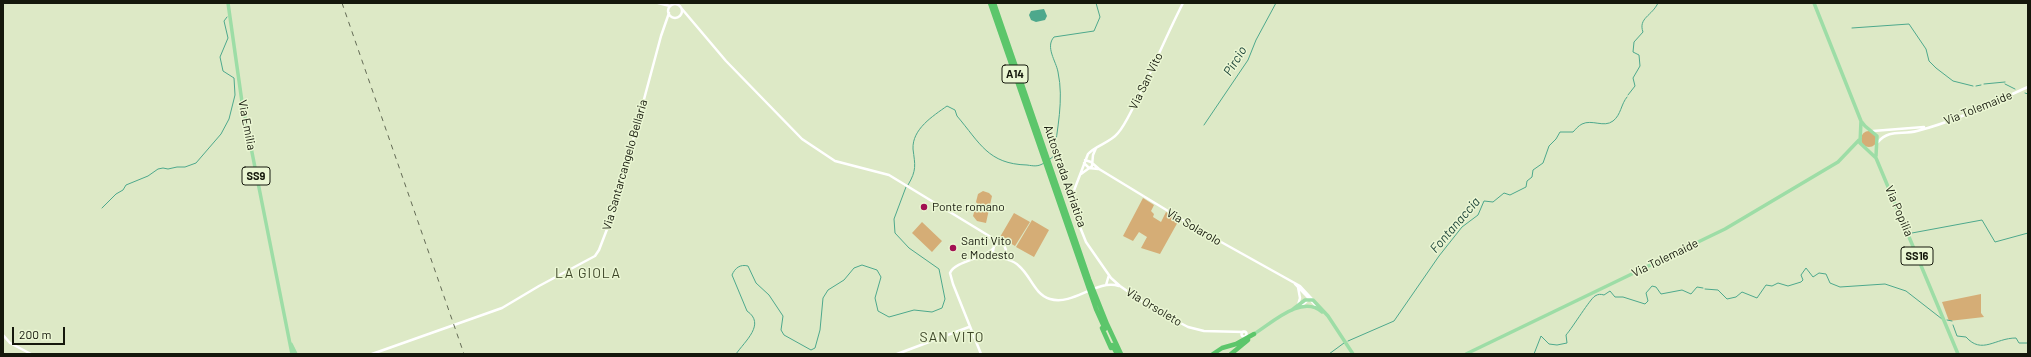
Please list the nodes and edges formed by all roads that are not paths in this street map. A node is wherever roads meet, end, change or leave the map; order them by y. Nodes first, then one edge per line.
1 (228, 3) edge
2 (658, 3) edge
3 (990, 3) edge
4 (994, 3) edge
5 (1183, 3) edge
6 (1814, 3) edge
7 (672, 4) edge
8 (678, 4) edge
9 (664, 5) junction
10 (682, 10) junction
11 (669, 12) junction
12 (680, 16) junction
13 (675, 17) junction
14 (688, 17) junction
15 (666, 21) junction
16 (2028, 87) edge
17 (1861, 120) junction
18 (1928, 127) junction
19 (1872, 131) junction
20 (1861, 134) junction
21 (1859, 140) junction
22 (1877, 143) junction
23 (1041, 144) junction
24 (1854, 146) junction
25 (1862, 146) junction
26 (1096, 148) junction
27 (1867, 149) junction
28 (1876, 158) junction
29 (1085, 162) junction
30 (1092, 163) junction
31 (1090, 168) junction
32 (1099, 169) junction
33 (1080, 175) junction
34 (1058, 192) junction
35 (987, 234) junction
36 (1004, 245) junction
37 (994, 248) junction
38 (1006, 254) junction
39 (984, 255) junction
40 (995, 255) junction
41 (1000, 257) junction
42 (1011, 261) junction
43 (1109, 274) junction
44 (1291, 281) junction
45 (1106, 286) junction
46 (1120, 286) junction
47 (1298, 287) junction
48 (1309, 294) junction
49 (1309, 298) junction
50 (1314, 300) junction
51 (1299, 305) junction
52 (1318, 308) junction
53 (1096, 309) junction
54 (1331, 321) junction
55 (970, 327) junction
56 (1243, 333) junction
57 (288, 334) junction
58 (3, 335) edge
59 (1254, 335) junction
60 (1240, 342) junction
61 (31, 354) edge
62 (292, 354) edge
63 (296, 354) edge
64 (372, 354) edge
65 (897, 354) edge
66 (982, 354) edge
67 (1114, 354) edge
68 (1117, 354) edge
69 (1121, 354) edge
70 (1213, 354) edge
71 (1231, 354) edge
72 (1354, 354) edge
73 (1466, 354) edge
74 (1958, 354) edge

1 - 57 main road, Via Emilia / SS9
2 - 9 street
3 - 23 highway, Autostrada Adriatica / A14
4 - 23 highway, Autostrada Adriatica / A14
5 - 26 street, Via San Vito
6 - 17 main road, Via Popilia / SS16
7 - 8 street
7 - 9 street
7 - 11 street
8 - 10 street
9 - 11 street
10 - 12 street
10 - 14 street
11 - 13 street
11 - 15 street, Via Santarcangelo Bellaria
12 - 13 street
12 - 14 street
13 - 15 street
14 - 35 street
15 - 64 street, Via Santarcangelo Bellaria
16 - 18 street, Via Tolemaide
17 - 19 main road, Via Popilia / SS16
17 - 20 main road, Via Popilia / SS16
18 - 19 street, Via Tolemaide
18 - 22 street, Via Tolemaide
19 - 20 main road
19 - 22 main road, Via Popilia / SS16
20 - 21 main road, Via Popilia / SS16
21 - 24 main road, Via Tolemaide
21 - 25 main road
22 - 27 main road
22 - 28 main road, Via Popilia / SS16
23 - 34 highway, Autostrada Adriatica / A14
24 - 25 main road
24 - 73 main road, Via Tolemaide
25 - 27 main road, Via Popilia / SS16
26 - 29 street, Via San Vito
26 - 30 street
27 - 28 main road, Via Popilia / SS16
28 - 74 main road, Via Popilia / SS16
29 - 30 street, Via Solarolo
29 - 31 street
29 - 33 street, Via San Vito
30 - 31 street
30 - 32 street, Via Solarolo
31 - 32 street, Via Solarolo
31 - 33 street
32 - 44 street, Via Solarolo
33 - 43 street, Via San Vito
34 - 53 highway, Autostrada Adriatica / A14
34 - 69 highway, Autostrada Adriatica / A14
35 - 36 street
35 - 37 street
36 - 37 street
36 - 38 street
37 - 39 street
37 - 40 street
38 - 41 street
38 - 42 street
39 - 40 street
39 - 55 street
40 - 41 street
41 - 42 street
42 - 45 street
43 - 45 street
43 - 46 street, Via Orsoleto
44 - 47 street, Via Solarolo
44 - 48 street, Via Solarolo
45 - 46 street, Via Orsoleto
46 - 56 street, Via Orsoleto
47 - 49 street, Via Solarolo
47 - 51 street
48 - 49 street
48 - 50 street, Via Solarolo
49 - 50 main road
49 - 51 main road
49 - 52 street, Via Solarolo
50 - 54 main road
51 - 52 main road
51 - 59 main road
52 - 54 main road
53 - 67 highway
53 - 68 highway, Autostrada Adriatica / A14
54 - 72 main road
55 - 65 street
55 - 66 street
56 - 59 street, Via Orsoleto
56 - 60 highway
57 - 62 main road, Via Emilia / SS9
57 - 63 main road, Via Emilia / SS9
58 - 61 street
59 - 60 highway
59 - 71 highway
60 - 70 highway

